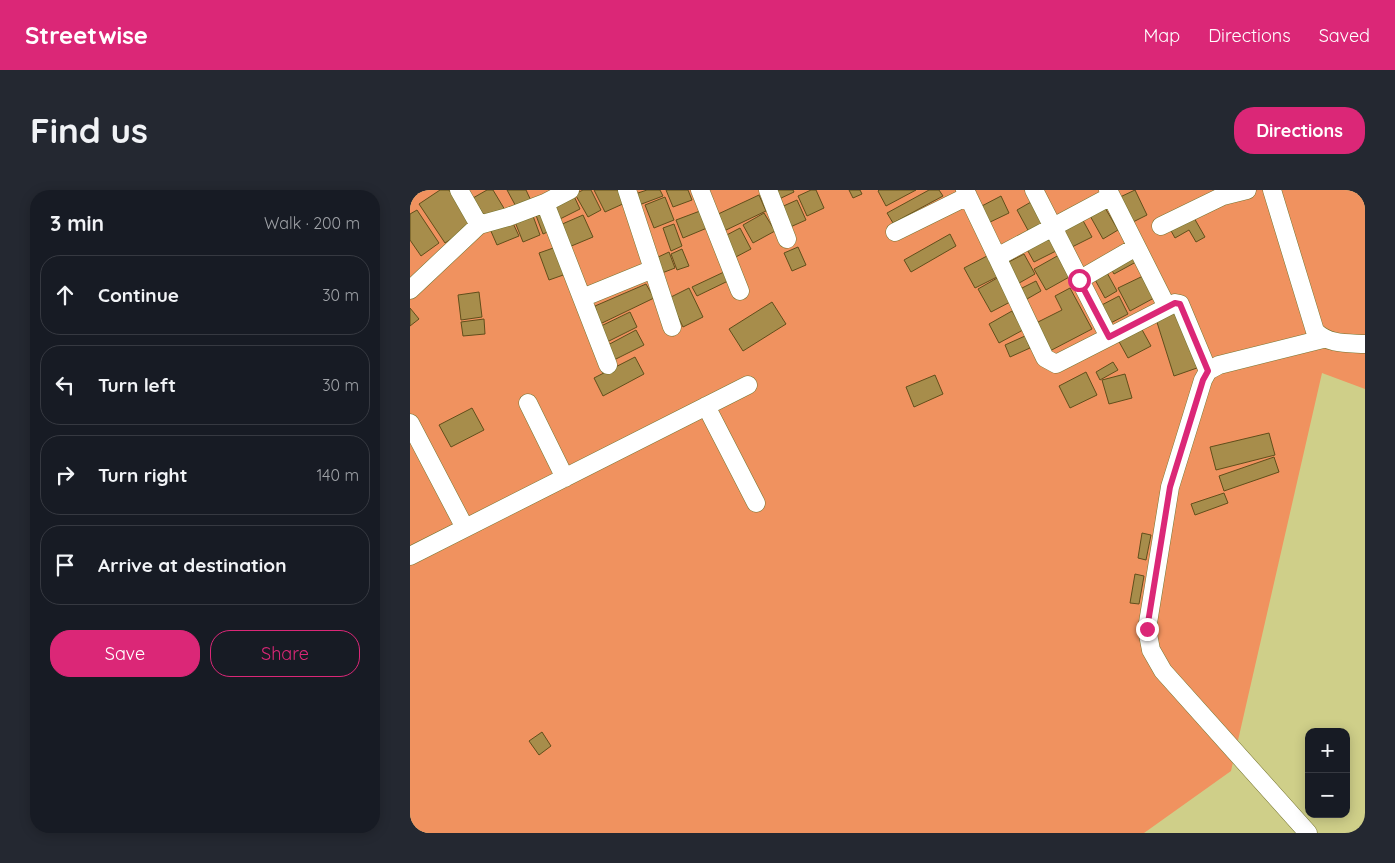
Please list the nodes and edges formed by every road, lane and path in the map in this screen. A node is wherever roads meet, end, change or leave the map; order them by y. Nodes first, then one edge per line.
1 (459, 190) edge
2 (570, 190) edge
3 (627, 190) edge
4 (700, 190) edge
5 (768, 190) edge
6 (1034, 190) edge
7 (1247, 190) edge
8 (1272, 190) edge
9 (966, 193) edge
10 (1109, 193) edge
11 (546, 203) junction
12 (480, 225) junction
13 (1161, 226) dead end
14 (1053, 227) junction
15 (895, 232) dead end
16 (787, 239) dead end
17 (1136, 247) junction
18 (997, 256) junction
19 (653, 269) junction
20 (1079, 280) junction
21 (410, 290) edge
22 (740, 291) dead end
23 (582, 298) junction
24 (1168, 307) junction
25 (672, 328) dead end
26 (1109, 337) junction
27 (1323, 339) junction
28 (1365, 344) edge
29 (608, 366) dead end
30 (1208, 371) junction
31 (748, 385) dead end
32 (528, 403) dead end
33 (706, 406) junction
34 (410, 424) edge
35 (565, 478) junction
36 (756, 503) dead end
37 (465, 528) junction
38 (410, 556) edge
39 (1308, 833) edge

1 - 12 street
2 - 11 street
3 - 19 street
4 - 22 street
5 - 16 street
6 - 14 street
7 - 13 street
8 - 27 street
9 - 15 street
9 - 18 street
10 - 14 street
10 - 17 street
11 - 12 street
11 - 23 street
12 - 21 street
14 - 18 street
14 - 20 street
17 - 20 street
17 - 24 street
18 - 26 street
19 - 23 street
19 - 25 street
20 - 26 street
23 - 29 street
24 - 26 street
24 - 30 street
27 - 28 street
27 - 30 street
30 - 39 street
31 - 33 street
32 - 35 street
33 - 35 street
33 - 36 street
34 - 37 street
35 - 37 street
37 - 38 street

